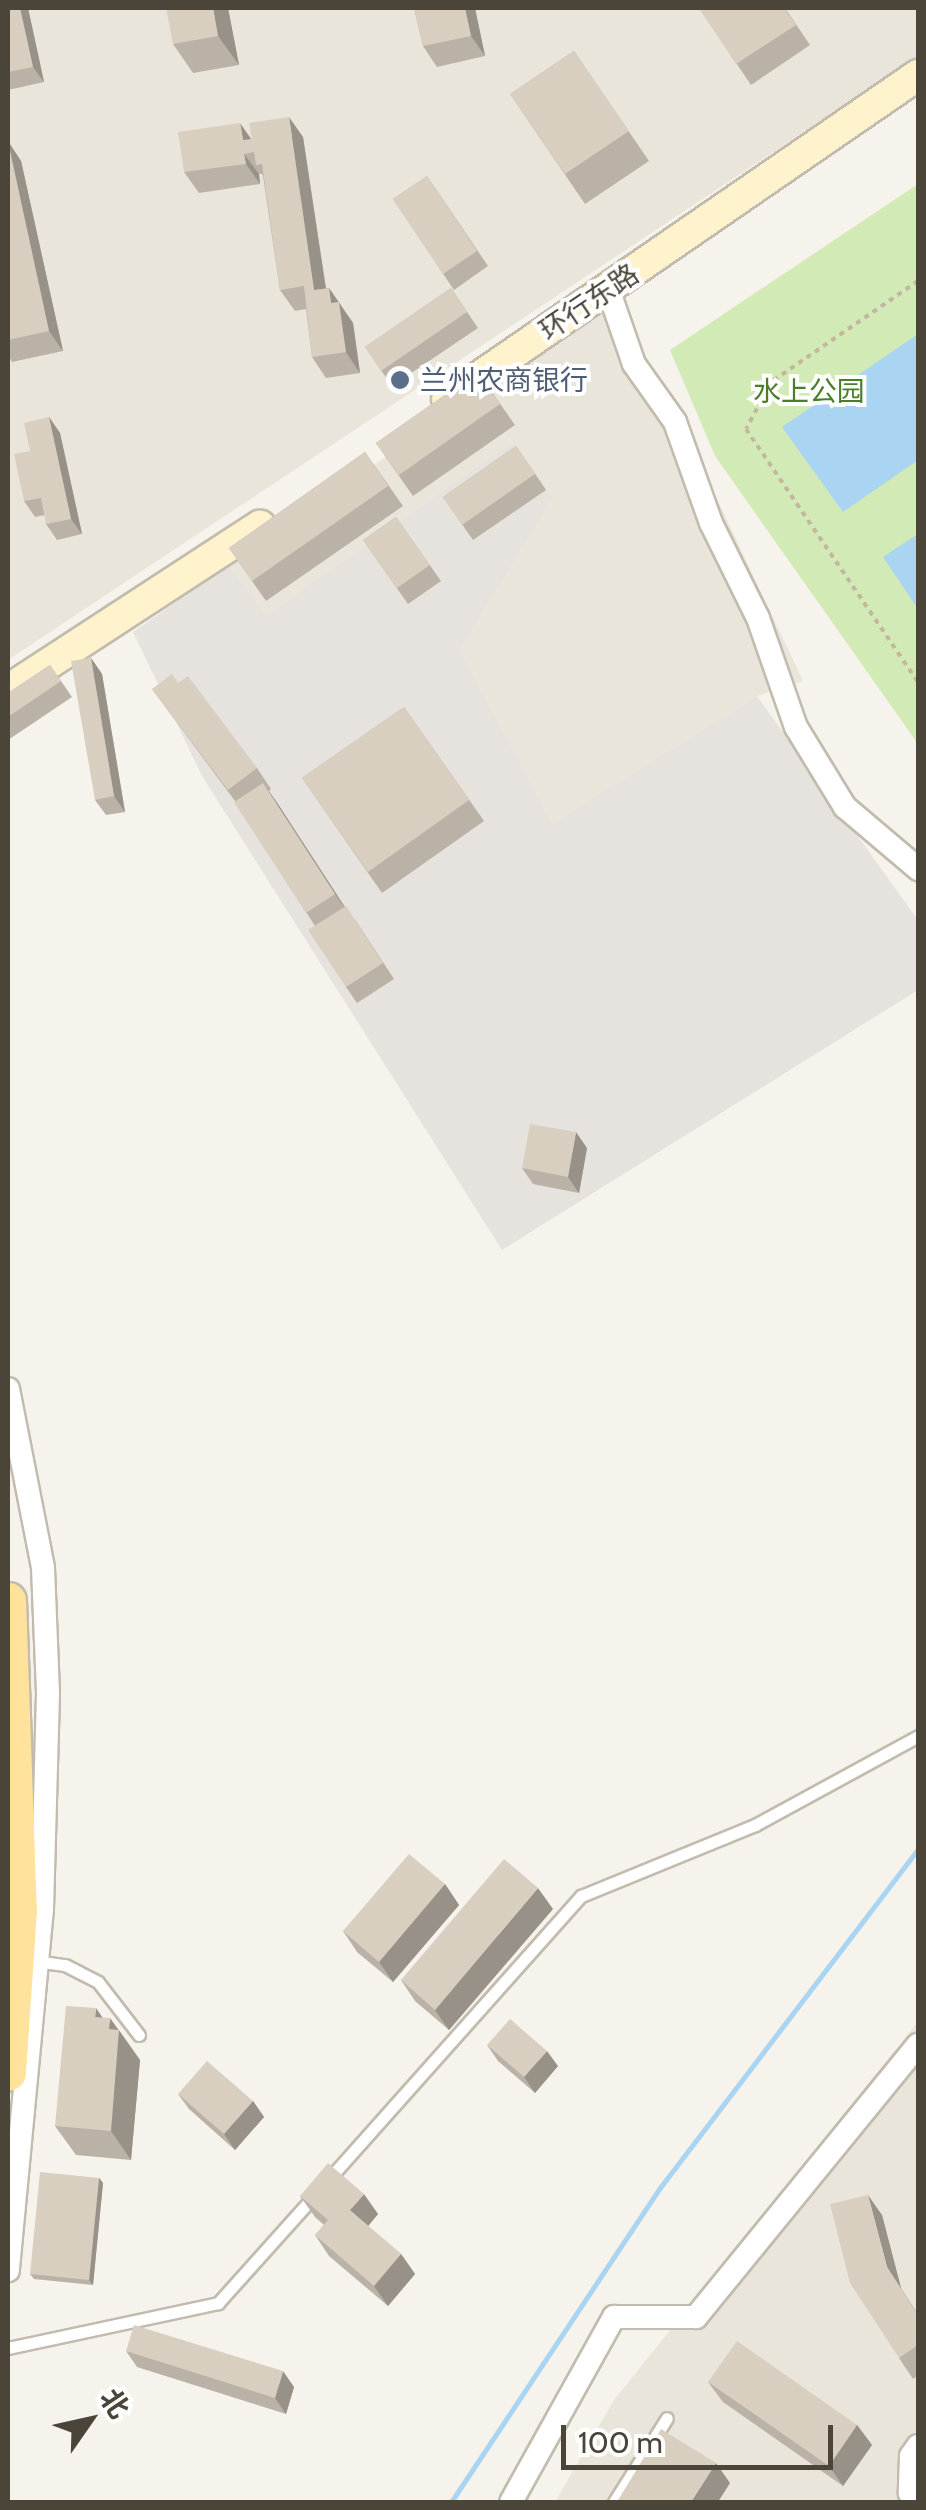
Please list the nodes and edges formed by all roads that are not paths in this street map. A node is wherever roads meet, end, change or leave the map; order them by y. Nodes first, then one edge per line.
1 (918, 75) edge
2 (608, 290) junction
3 (414, 422) edge
4 (284, 510) edge
5 (8, 690) edge
6 (918, 869) edge
7 (8, 1389) edge
8 (8, 1600) edge
9 (11, 1705) edge
10 (918, 1736) edge
11 (26, 1961) junction
12 (140, 2035) dead end
13 (918, 2045) edge
14 (8, 2072) edge
15 (8, 2270) edge
16 (8, 2348) edge
17 (667, 2418) dead end
18 (918, 2446) edge
19 (918, 2499) edge
20 (510, 2502) edge
21 (614, 2502) edge

1 - 2 street, 环行东路
2 - 3 street, 环行东路
2 - 6 street
4 - 5 street
7 - 11 street
8 - 9 main road
9 - 11 main road
10 - 16 lane
11 - 12 lane
11 - 14 main road
11 - 15 street
13 - 20 street
17 - 21 lane
18 - 19 street

